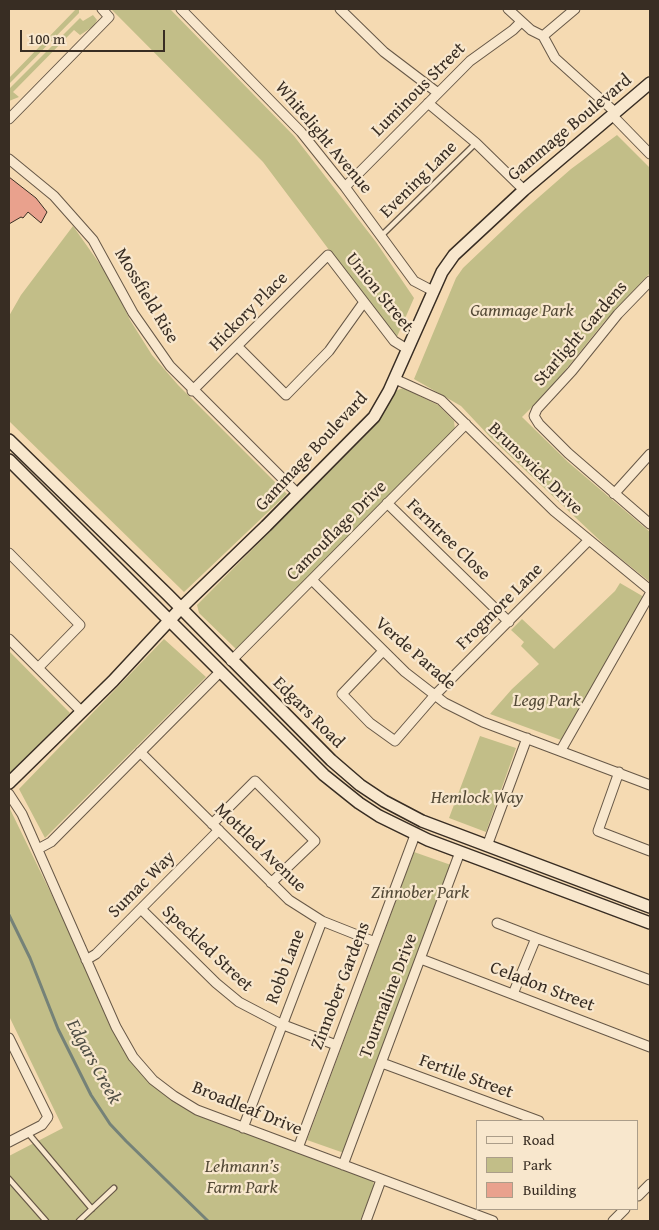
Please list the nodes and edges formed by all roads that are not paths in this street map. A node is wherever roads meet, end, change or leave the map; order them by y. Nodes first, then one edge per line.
1 (102, 9) edge
2 (181, 9) edge
3 (340, 9) edge
4 (508, 9) edge
5 (575, 9) edge
6 (521, 22) junction
7 (543, 36) junction
8 (650, 83) edge
9 (438, 93) junction
10 (428, 103) junction
11 (10, 114) edge
12 (613, 114) junction
13 (476, 143) junction
14 (650, 154) edge
15 (9, 159) edge
16 (345, 187) junction
17 (524, 190) junction
18 (381, 236) junction
19 (328, 255) joint
20 (650, 281) edge
21 (433, 290) junction
22 (364, 302) junction
23 (237, 346) junction
24 (408, 349) junction
25 (395, 378) junction
26 (192, 390) junction
27 (466, 424) junction
28 (9, 440) edge
29 (650, 454) edge
30 (9, 460) edge
31 (298, 494) junction
32 (614, 494) junction
33 (387, 504) junction
34 (650, 524) edge
35 (588, 540) junction
36 (9, 553) edge
37 (312, 580) junction
38 (650, 590) edge
39 (650, 594) edge
40 (181, 608) junction
41 (169, 620) junction
42 (509, 622) junction
43 (9, 639) edge
44 (383, 651) junction
45 (231, 661) junction
46 (38, 668) junction
47 (220, 672) junction
48 (434, 696) junction
49 (82, 712) junction
50 (527, 738) junction
51 (561, 750) junction
52 (140, 752) junction
53 (619, 772) junction
54 (9, 783) edge
55 (650, 785) edge
56 (9, 794) edge
57 (216, 827) junction
58 (415, 834) junction
59 (465, 838) junction
60 (487, 846) junction
61 (38, 850) junction
62 (650, 851) edge
63 (460, 852) junction
64 (482, 860) junction
65 (271, 883) junction
66 (650, 907) edge
67 (141, 909) junction
68 (322, 921) junction
69 (497, 923) dead end
70 (650, 923) edge
71 (536, 938) junction
72 (375, 942) junction
73 (421, 959) junction
74 (86, 960) junction
75 (650, 980) edge
76 (514, 994) junction
77 (281, 1024) junction
78 (9, 1038) edge
79 (336, 1045) junction
80 (650, 1047) edge
81 (382, 1063) junction
82 (536, 1120) edge
83 (243, 1128) junction
84 (28, 1133) junction
85 (9, 1142) edge
86 (298, 1148) junction
87 (343, 1165) junction
88 (9, 1179) edge
89 (381, 1180) junction
90 (114, 1188) dead end
91 (92, 1209) junction
92 (624, 1210) edge
93 (46, 1221) edge
94 (79, 1221) edge
95 (366, 1221) edge
96 (493, 1221) edge
97 (613, 1221) edge

1 - 11 street
2 - 16 street, Whitelight Avenue
3 - 9 street
4 - 6 street
5 - 7 street
6 - 7 street
6 - 9 street, Luminous Street
7 - 12 street
8 - 12 main road, Gammage Boulevard
9 - 10 street, Luminous Street
10 - 13 street
10 - 16 street, Luminous Street
12 - 14 street
12 - 17 main road, Gammage Boulevard
13 - 17 street
13 - 18 lane, Evening Lane
15 - 26 street, Mossfield Rise
16 - 18 street, Whitelight Avenue
17 - 21 main road, Gammage Boulevard
18 - 21 street, Whitelight Avenue
19 - 22 street, Union Street
19 - 23 street, Hickory Place
20 - 32 street, Starlight Gardens
21 - 24 main road, Gammage Boulevard
22 - 23 street
22 - 24 street, Union Street
23 - 26 street, Hickory Place
24 - 25 main road, Gammage Boulevard
25 - 27 street, Brunswick Drive
25 - 31 main road, Gammage Boulevard
26 - 31 street, Mossfield Rise
27 - 33 street, Camouflage Drive
27 - 35 street, Brunswick Drive
28 - 40 main road, Edgars Road
29 - 32 street
30 - 41 main road, Edgars Road
31 - 40 main road, Gammage Boulevard
32 - 34 street
33 - 37 street, Camouflage Drive
33 - 42 street, Ferntree Close
35 - 38 street, Brunswick Drive
35 - 42 street, Frogmore Lane
36 - 46 street
37 - 44 street, Verde Parade
37 - 45 street, Camouflage Drive
39 - 51 street
40 - 41 main road, Gammage Boulevard
40 - 45 main road, Edgars Road
41 - 47 main road, Edgars Road
41 - 49 main road, Gammage Boulevard
42 - 48 street, Frogmore Lane
43 - 46 street
44 - 48 street, Verde Parade
44 - 48 street, Frogmore Lane
45 - 59 main road, Edgars Road
46 - 49 street
47 - 52 street
47 - 58 main road, Edgars Road
48 - 50 street, Verde Parade
49 - 54 main road, Gammage Boulevard
50 - 51 street, Verde Parade
50 - 60 street
51 - 53 street, Verde Parade
52 - 57 street, Mottled Avenue
52 - 61 street
53 - 55 street, Verde Parade
53 - 62 street
56 - 61 street, Broadleaf Drive
57 - 65 street, Mottled Avenue
57 - 65 street, Sumac Way
57 - 67 street, Sumac Way
58 - 63 main road, Edgars Road
58 - 72 street, Zinnober Gardens
59 - 60 main road, Edgars Road
59 - 63 main road, Tourmaline Drive
60 - 64 main road
60 - 66 main road, Edgars Road
61 - 74 street, Broadleaf Drive
63 - 64 main road, Edgars Road
63 - 73 street, Tourmaline Drive
64 - 70 main road, Edgars Road
65 - 68 street, Mottled Avenue
67 - 74 street, Sumac Way
67 - 77 street, Speckled Street
68 - 72 street, Mottled Avenue
68 - 77 street, Robb Lane
69 - 71 street
71 - 75 street
71 - 76 street
72 - 79 street, Zinnober Gardens
73 - 76 street, Celadon Street
73 - 81 street, Tourmaline Drive
74 - 83 street, Broadleaf Drive
76 - 80 street, Celadon Street
77 - 79 street, Speckled Street
77 - 83 street, Robb Lane
78 - 84 street
79 - 86 street, Zinnober Gardens
81 - 82 street, Fertile Street
81 - 87 street, Tourmaline Drive
83 - 86 street, Broadleaf Drive
84 - 85 street
84 - 91 lane
86 - 87 street, Broadleaf Drive
87 - 89 street, Broadleaf Drive
88 - 93 lane
89 - 95 street
89 - 96 street, Broadleaf Drive
90 - 91 lane
91 - 94 lane
92 - 97 street

